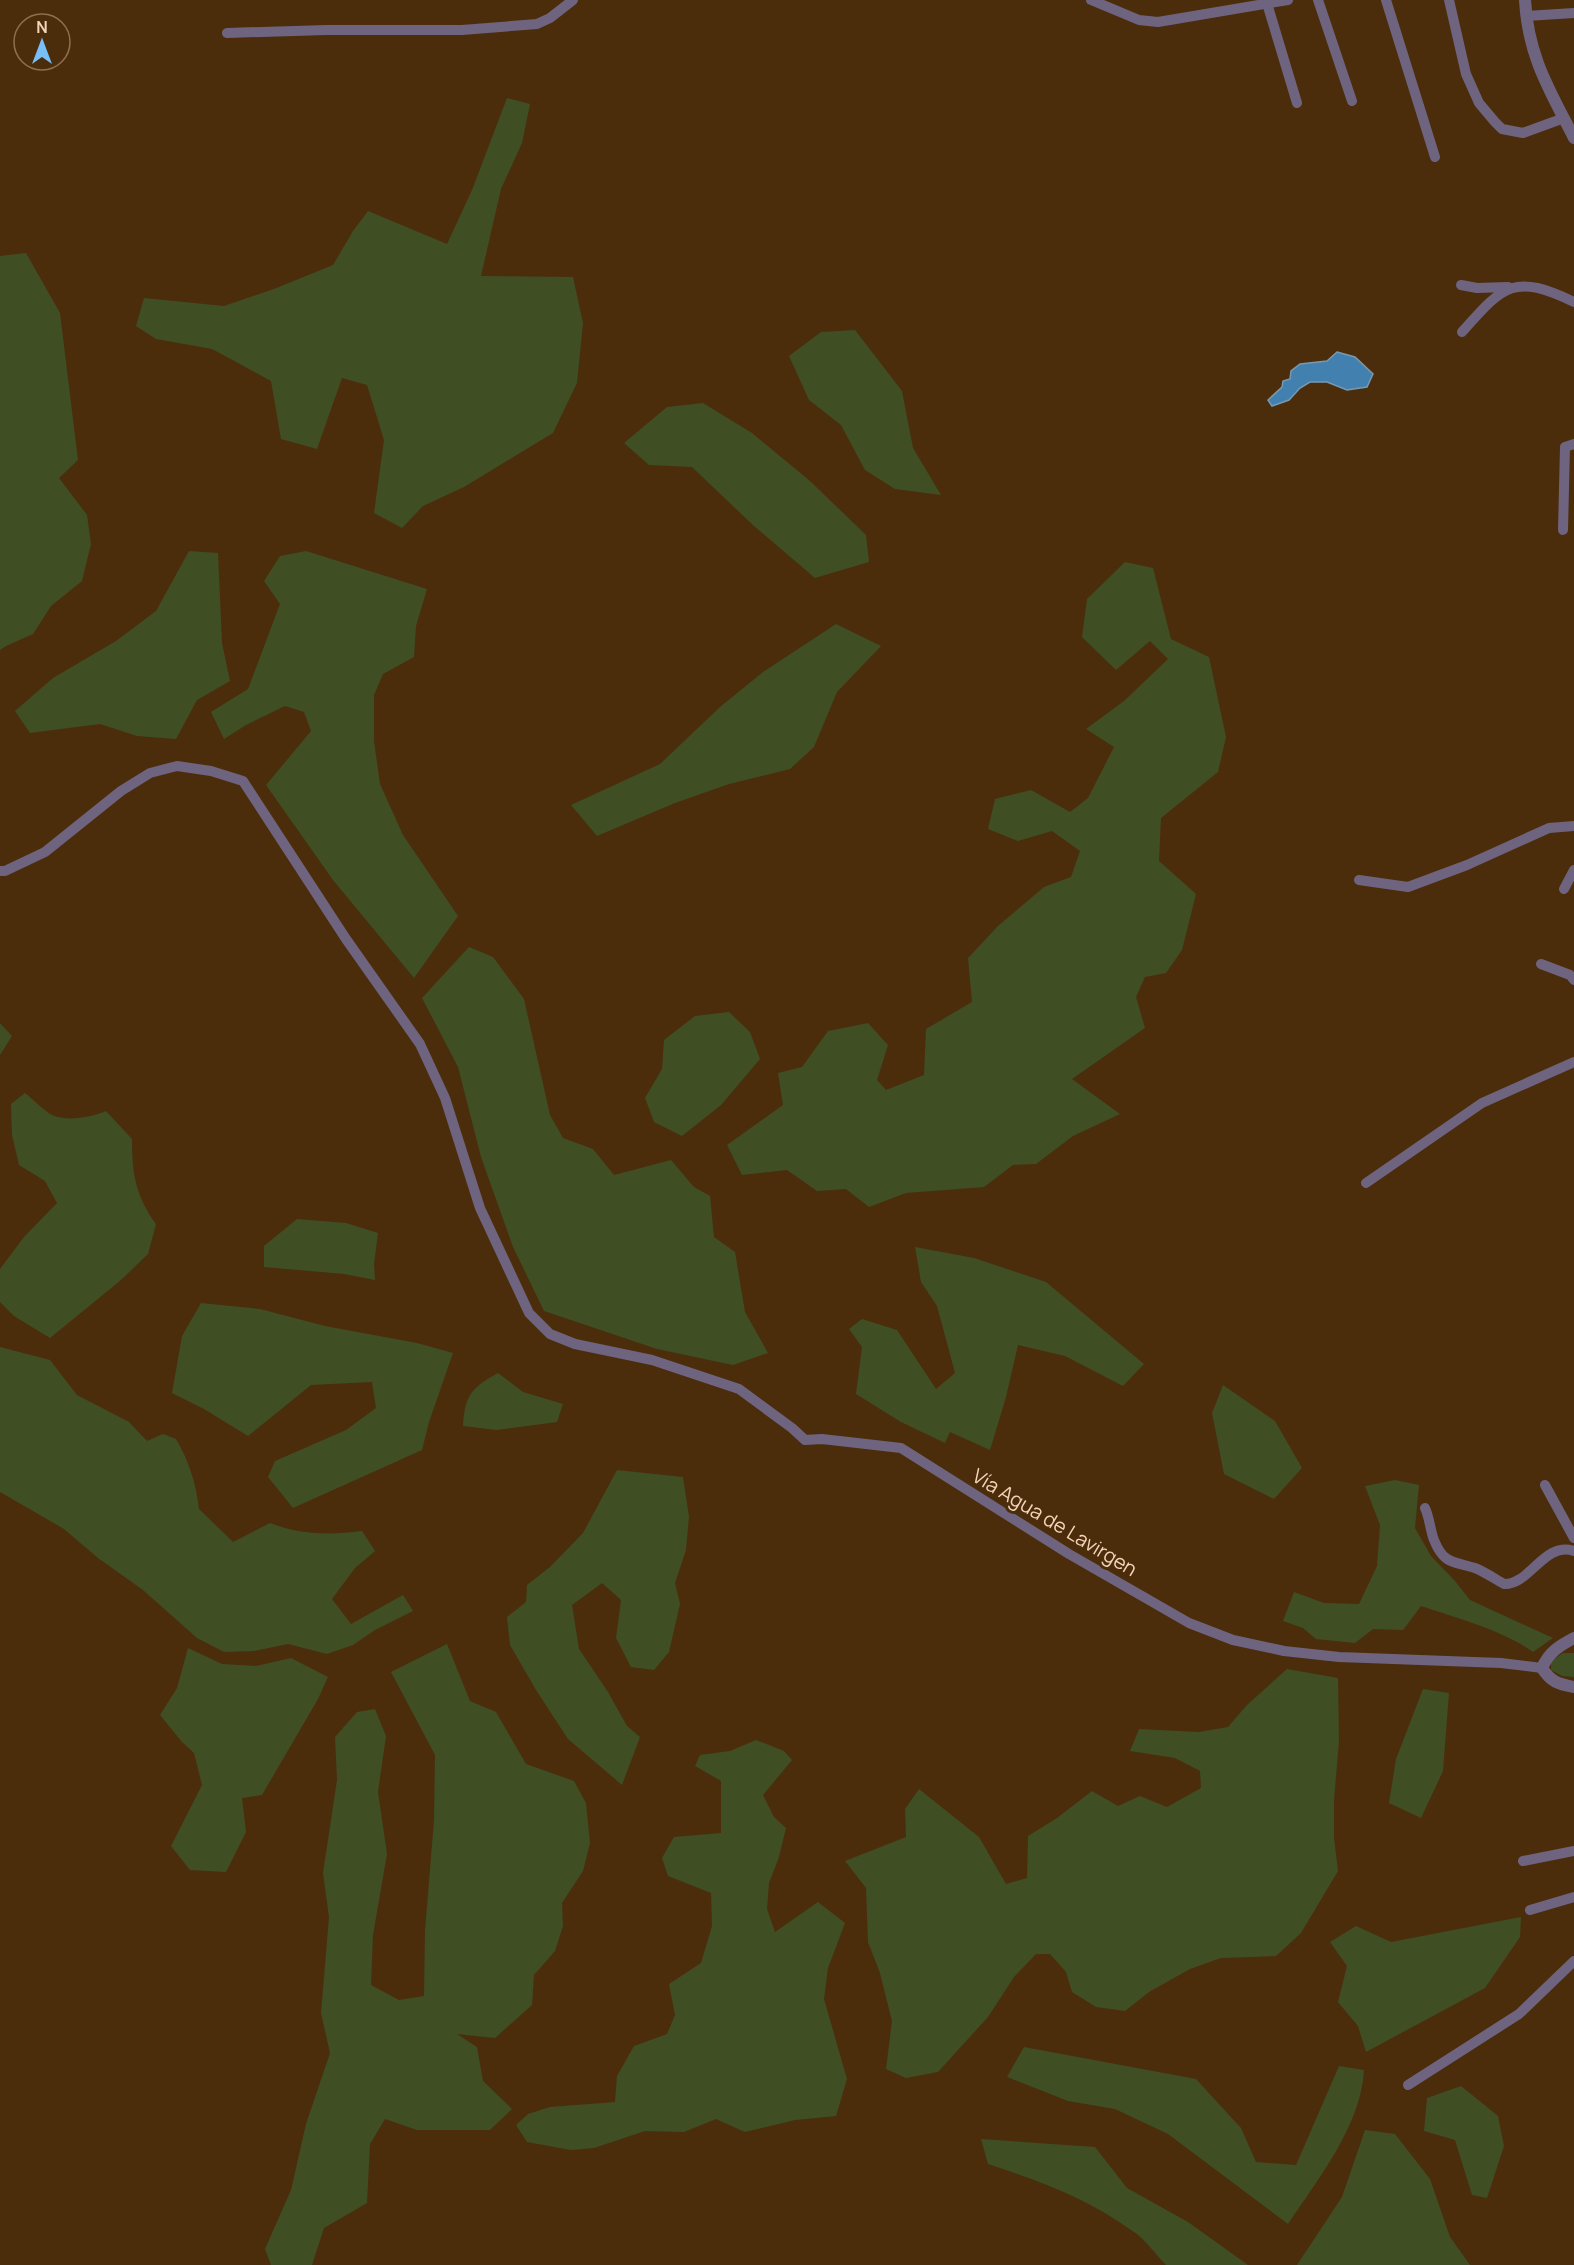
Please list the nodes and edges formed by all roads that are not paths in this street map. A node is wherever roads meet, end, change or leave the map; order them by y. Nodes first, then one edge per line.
1 (573, 0) edge
2 (1091, 0) edge
3 (1288, 0) edge
4 (1318, 0) edge
5 (1386, 0) edge
6 (1449, 0) edge
7 (1525, 0) edge
8 (1267, 2) edge
9 (1574, 13) edge
10 (1526, 15) junction
11 (227, 33) dead end
12 (1352, 101) dead end
13 (1297, 104) dead end
14 (1564, 118) junction
15 (1574, 138) edge
16 (1436, 157) dead end
17 (1461, 285) dead end
18 (1509, 287) junction
19 (1574, 302) edge
20 (1462, 332) dead end
21 (1574, 444) edge
22 (1563, 530) dead end
23 (1574, 826) edge
24 (1574, 870) edge
25 (0, 871) edge
26 (1359, 880) dead end
27 (1564, 889) dead end
28 (1541, 964) dead end
29 (1574, 980) edge
30 (1574, 1062) edge
31 (1366, 1183) dead end
32 (1545, 1485) dead end
33 (1425, 1508) dead end
34 (1574, 1538) edge
35 (1574, 1545) edge
36 (1574, 1551) edge
37 (1574, 1638) edge
38 (1542, 1668) junction
39 (1574, 1687) edge
40 (1574, 1851) edge
41 (1523, 1861) dead end
42 (1574, 1897) edge
43 (1530, 1910) dead end
44 (1574, 1961) edge
45 (1408, 2085) dead end

1 - 11 street
2 - 8 street
3 - 8 street
4 - 12 street
5 - 16 street
6 - 14 street
7 - 10 street
8 - 13 street
9 - 10 street
10 - 14 street
14 - 15 street
17 - 18 street
18 - 19 street
18 - 20 street
21 - 22 street
23 - 26 street
24 - 27 street
25 - 38 street, Vía Agua de Lavirgen
28 - 29 street
30 - 31 street
32 - 34 street
33 - 36 street
34 - 35 street
37 - 38 street
38 - 39 street
40 - 41 street
42 - 43 street
44 - 45 street

